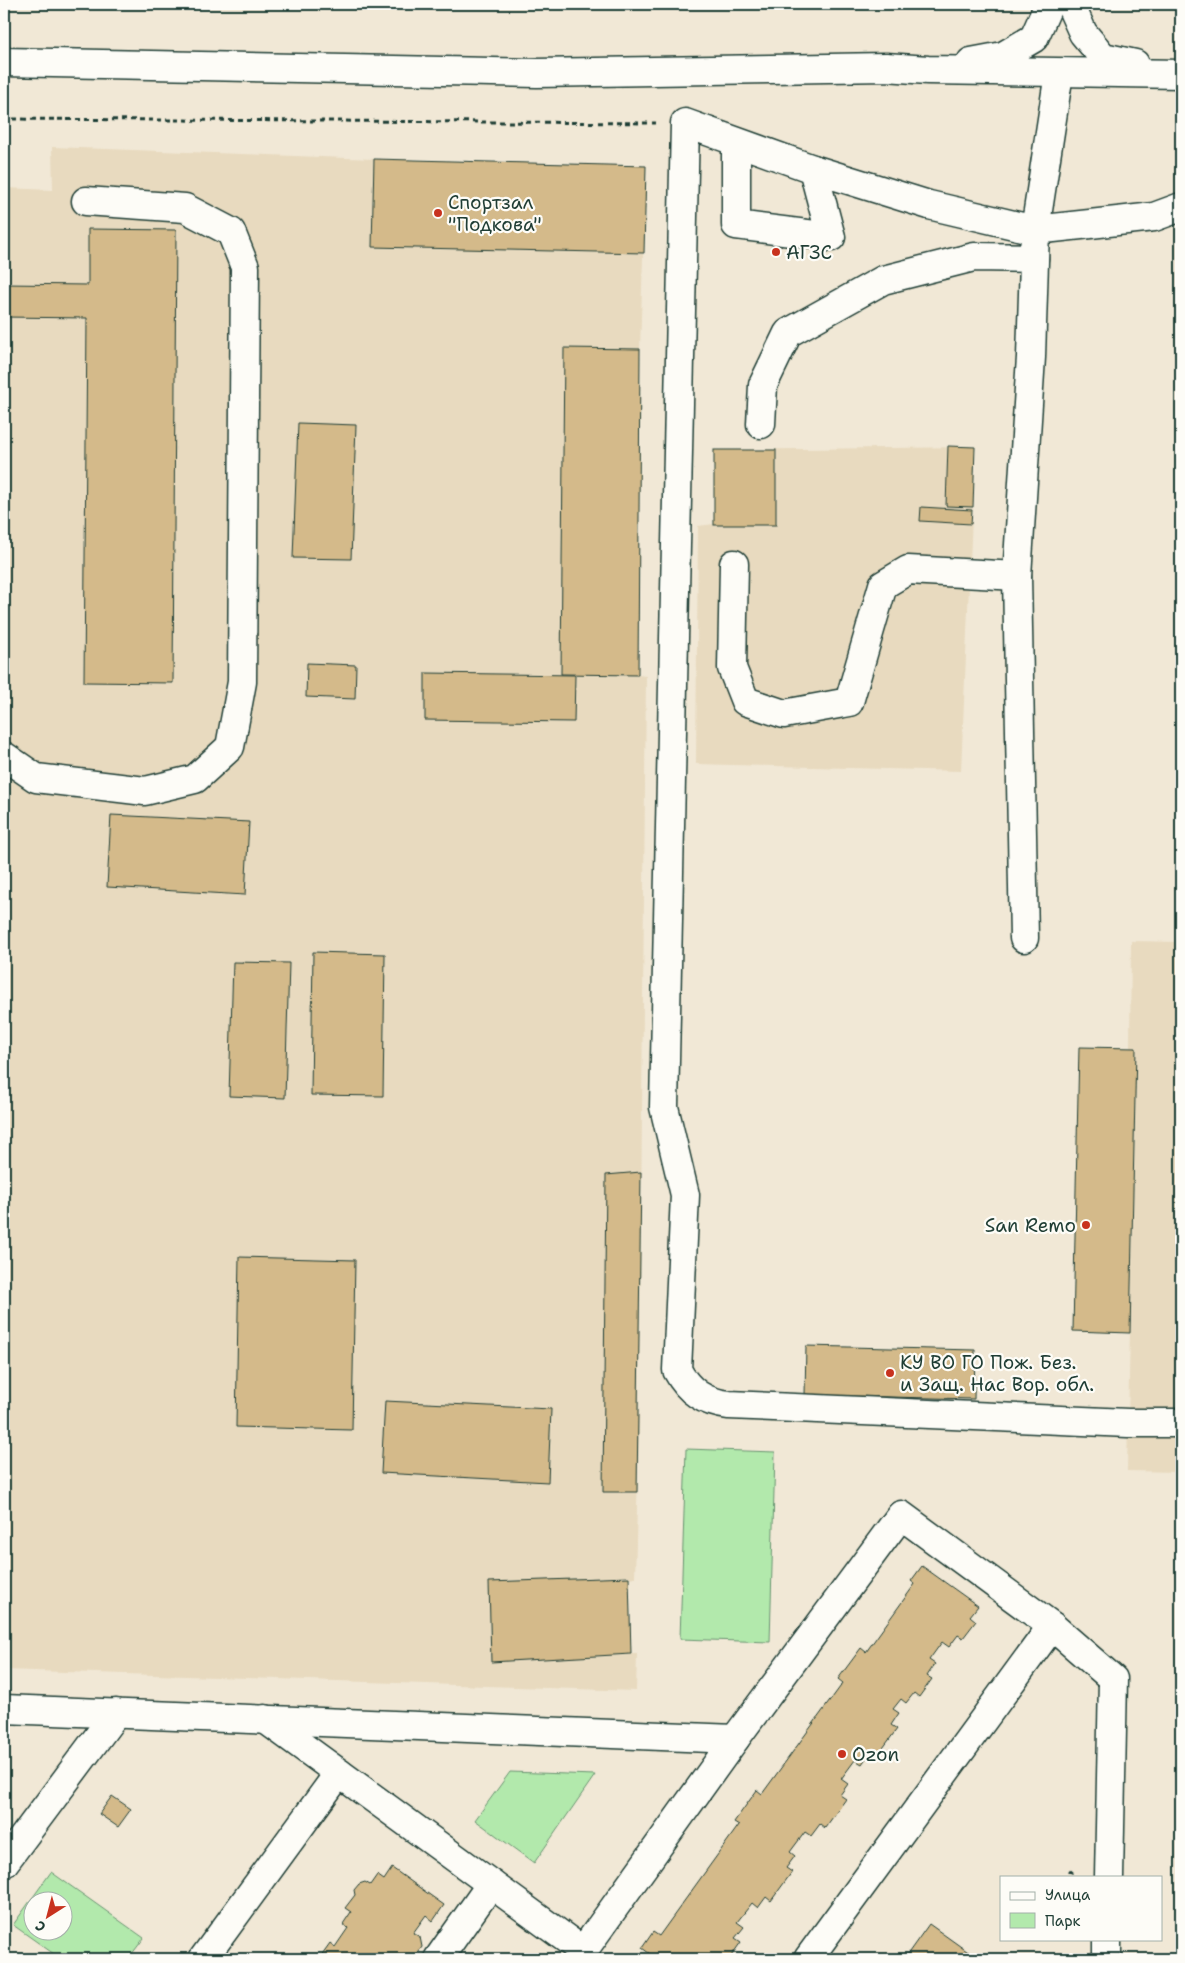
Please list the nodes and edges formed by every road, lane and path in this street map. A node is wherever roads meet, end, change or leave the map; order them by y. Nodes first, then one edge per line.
1 (1049, 4) edge
2 (1070, 4) edge
3 (4, 62) edge
4 (928, 70) junction
5 (1059, 73) junction
6 (1181, 73) edge
7 (4, 119) edge
8 (685, 123) junction
9 (736, 142) junction
10 (813, 170) junction
11 (86, 201) dead end
12 (1181, 207) edge
13 (1034, 230) junction
14 (1034, 258) junction
15 (761, 424) dead end
16 (734, 564) dead end
17 (1017, 576) junction
18 (4, 756) edge
19 (1024, 938) dead end
20 (1181, 1423) edge
21 (1052, 1626) junction
22 (4, 1709) edge
23 (116, 1713) junction
24 (265, 1719) junction
25 (735, 1739) junction
26 (339, 1774) junction
27 (4, 1863) edge
28 (1069, 1870) dead end
29 (1074, 1874) dead end
30 (1108, 1876) edge
31 (492, 1884) junction
32 (1107, 1940) edge
33 (585, 1956) edge
34 (203, 1959) edge
35 (438, 1959) edge
36 (808, 1959) edge
37 (1106, 1959) edge

1 - 4 street
2 - 6 street
3 - 4 street
4 - 5 street
5 - 6 street
5 - 13 street
7 - 8 path
8 - 9 street
8 - 20 street
9 - 10 street
9 - 10 street
10 - 13 street
11 - 18 street
12 - 13 street
13 - 14 street
14 - 15 street
14 - 17 street
16 - 17 street
17 - 19 street
21 - 25 street
21 - 30 street
21 - 36 street
22 - 23 street
23 - 24 street
23 - 27 street
24 - 25 street
24 - 26 street
25 - 33 street
26 - 31 street
26 - 34 street
28 - 29 path
31 - 33 street
31 - 35 street
32 - 37 street

